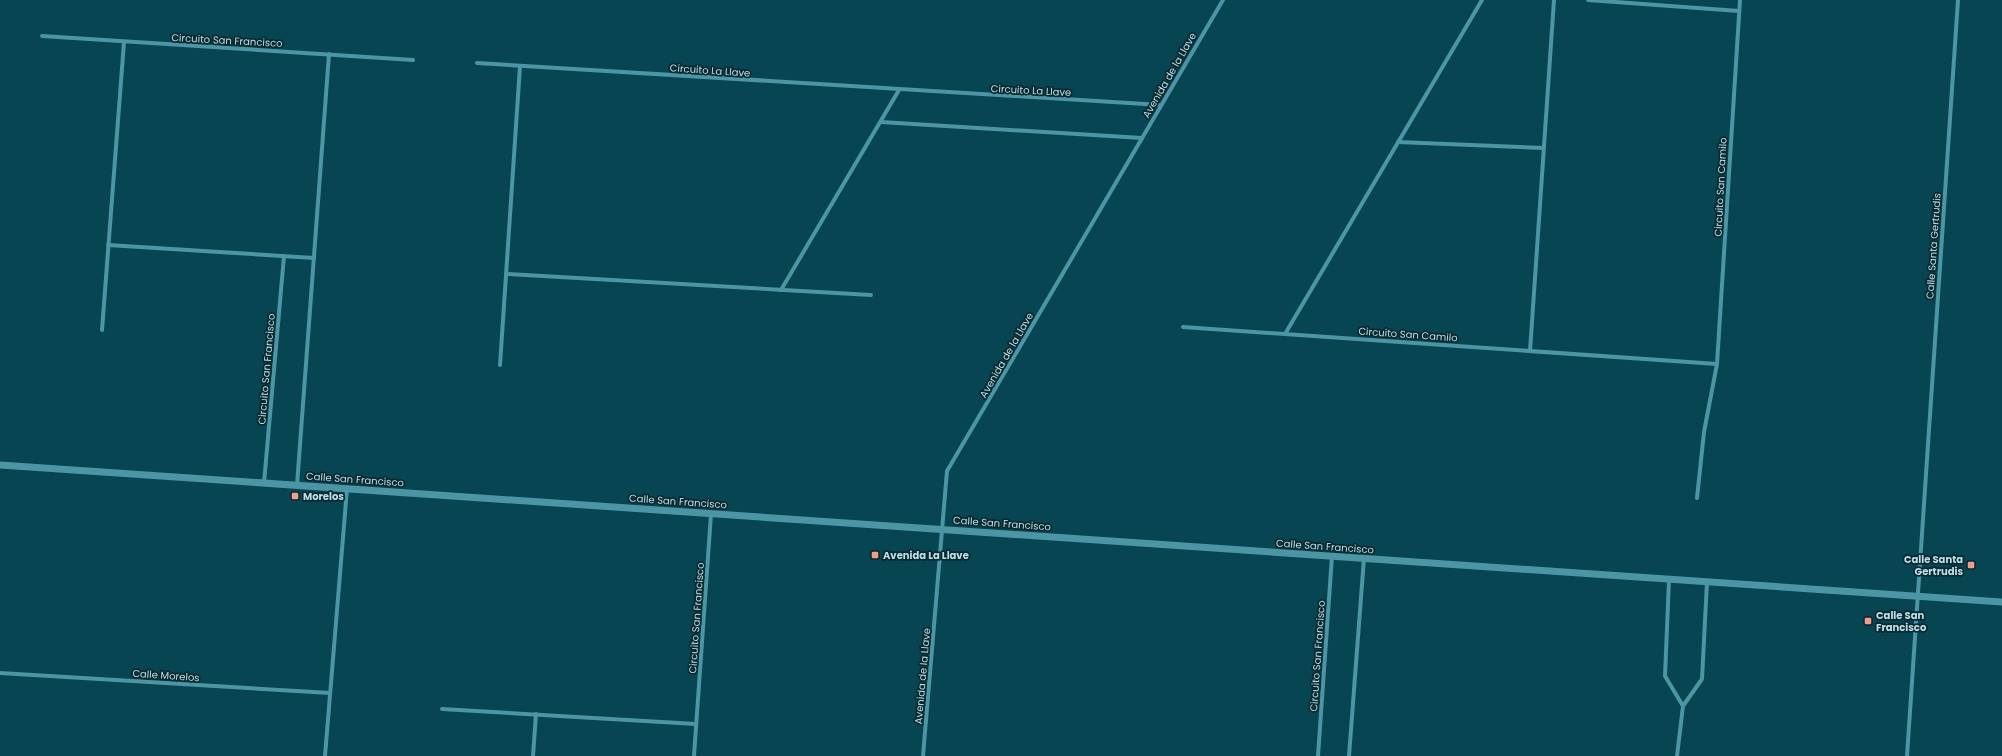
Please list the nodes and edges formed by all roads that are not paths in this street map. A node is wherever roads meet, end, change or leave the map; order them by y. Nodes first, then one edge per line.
1 (1223, 0) edge
2 (1482, 0) edge
3 (1554, 0) edge
4 (1588, 0) edge
5 (1740, 0) edge
6 (1958, 0) edge
7 (1739, 11) junction
8 (42, 36) dead end
9 (124, 42) junction
10 (329, 54) junction
11 (413, 60) dead end
12 (477, 63) dead end
13 (520, 66) junction
14 (900, 90) junction
15 (1161, 105) junction
16 (881, 122) junction
17 (1142, 138) junction
18 (1398, 142) junction
19 (1544, 148) junction
20 (108, 245) junction
21 (284, 256) junction
22 (314, 258) junction
23 (506, 274) junction
24 (781, 290) junction
25 (871, 295) dead end
26 (1183, 327) dead end
27 (102, 330) dead end
28 (1284, 334) junction
29 (1530, 351) junction
30 (1717, 364) junction
31 (500, 365) dead end
32 (0, 465) edge
33 (264, 483) junction
34 (297, 485) junction
35 (347, 489) junction
36 (1697, 498) dead end
37 (711, 514) junction
38 (942, 529) junction
39 (1332, 556) junction
40 (1364, 558) junction
41 (1669, 580) junction
42 (1707, 582) junction
43 (1917, 596) junction
44 (2002, 602) edge
45 (0, 673) edge
46 (330, 693) junction
47 (1683, 706) junction
48 (442, 709) dead end
49 (536, 714) junction
50 (696, 724) junction
51 (325, 756) edge
52 (532, 756) edge
53 (694, 756) edge
54 (923, 756) edge
55 (1318, 756) edge
56 (1349, 756) edge
57 (1677, 756) edge
58 (1907, 756) edge

1 - 15 street, Avenida de la Llave
2 - 18 street
3 - 19 street
4 - 7 street
5 - 7 street, Circuito San Camilo
6 - 43 street, Calle Santa Gertrudis
7 - 30 street, Circuito San Camilo
8 - 9 street, Circuito San Francisco
9 - 10 street, Circuito San Francisco
9 - 20 street
10 - 11 street, Circuito San Francisco
10 - 22 street
12 - 13 street, Circuito La Llave
13 - 14 street, Circuito La Llave
13 - 23 street
14 - 15 street, Circuito La Llave
14 - 16 street
15 - 17 street, Avenida de la Llave
16 - 17 street
16 - 24 street
17 - 38 street, Avenida de la Llave
18 - 19 street
18 - 28 street
19 - 29 street
20 - 21 street
20 - 27 street
21 - 22 street
21 - 33 street, Circuito San Francisco
22 - 34 street
23 - 24 street
23 - 31 street
24 - 25 street
26 - 28 street, Circuito San Camilo
28 - 29 street, Circuito San Camilo
29 - 30 street, Circuito San Camilo
30 - 36 street, Circuito San Camilo
32 - 33 street, Calle San Francisco
33 - 34 street, Calle San Francisco
34 - 35 street, Calle San Francisco
35 - 37 street, Calle San Francisco
35 - 46 street
37 - 38 street, Calle San Francisco
37 - 50 street, Circuito San Francisco
38 - 39 street, Calle San Francisco
38 - 54 street, Avenida de la Llave
39 - 40 street, Calle San Francisco
39 - 55 street, Circuito San Francisco
40 - 41 street, Calle San Francisco
40 - 56 street
41 - 42 street, Calle San Francisco
41 - 47 street
42 - 43 street, Calle San Francisco
42 - 47 street
43 - 44 street, Calle San Francisco
43 - 58 street, Calle Santa Gertrudis
45 - 46 street, Calle Morelos
46 - 51 street
47 - 57 street
48 - 49 street
49 - 50 street
49 - 52 street
50 - 53 street, Circuito San Francisco

